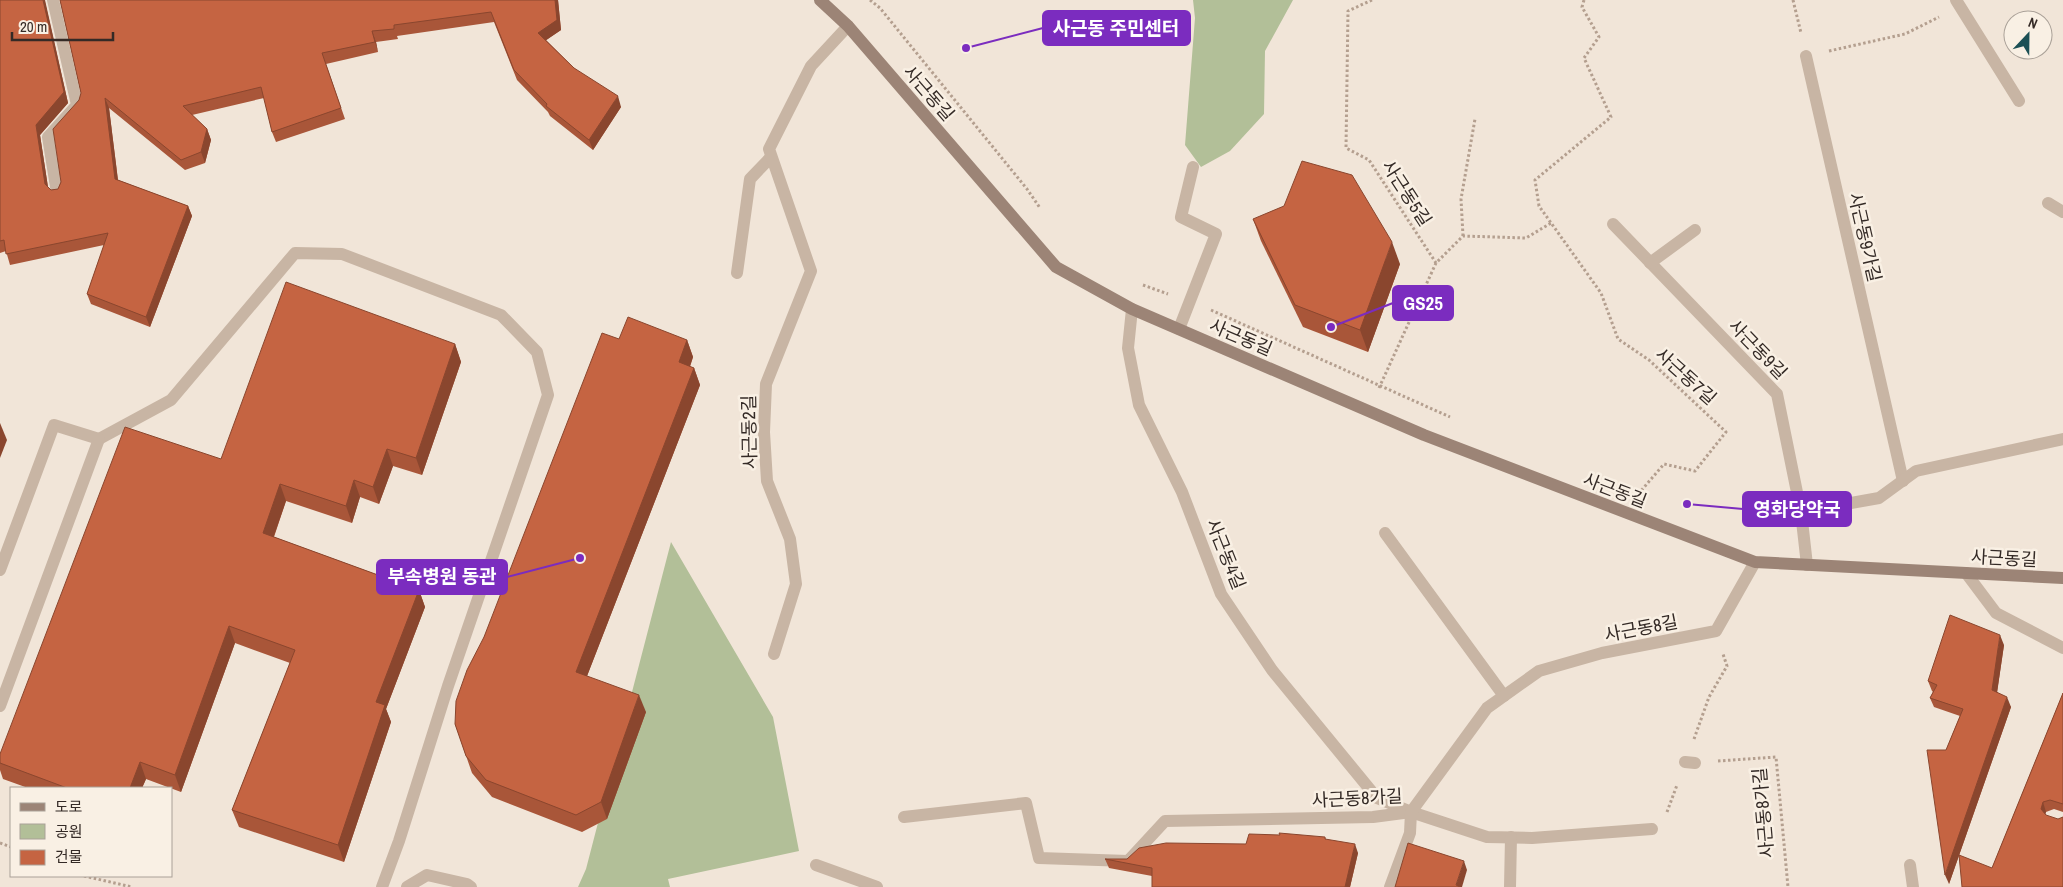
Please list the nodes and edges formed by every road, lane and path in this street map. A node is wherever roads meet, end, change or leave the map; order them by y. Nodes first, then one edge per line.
1 (53, 0) edge
2 (820, 0) edge
3 (870, 0) edge
4 (1372, 0) edge
5 (1584, 0) edge
6 (1793, 0) edge
7 (1958, 3) edge
8 (848, 26) junction
9 (1806, 56) junction
10 (2019, 101) dead end
11 (1474, 119) dead end
12 (771, 157) junction
13 (1193, 167) dead end
14 (57, 193) edge
15 (2048, 203) dead end
16 (1042, 212) dead end
17 (2063, 212) edge
18 (1551, 223) junction
19 (1613, 224) dead end
20 (1695, 230) dead end
21 (1463, 236) junction
22 (1436, 263) junction
23 (1650, 263) junction
24 (737, 274) dead end
25 (1136, 283) dead end
26 (1190, 301) junction
27 (1132, 309) junction
28 (1179, 329) junction
29 (1380, 386) junction
30 (1369, 411) junction
31 (1453, 418) dead end
32 (98, 439) junction
33 (2063, 439) edge
34 (1903, 481) junction
35 (1624, 512) junction
36 (1802, 512) junction
37 (1385, 533) dead end
38 (1755, 562) junction
39 (1807, 565) junction
40 (0, 570) edge
41 (1966, 573) junction
42 (2063, 578) edge
43 (1716, 632) junction
44 (2063, 648) edge
45 (774, 654) dead end
46 (1504, 696) junction
47 (0, 706) edge
48 (1690, 762) junction
49 (1411, 812) junction
50 (904, 817) dead end
51 (1652, 829) joint
52 (1511, 837) junction
53 (816, 865) dead end
54 (1910, 865) dead end
55 (88, 877) edge
56 (132, 887) edge
57 (382, 887) edge
58 (407, 887) edge
59 (471, 887) edge
60 (877, 887) edge
61 (1390, 887) edge
62 (1510, 887) edge
63 (1788, 887) edge
64 (1913, 887) edge

1 - 14 street
2 - 8 street, 사근동길
3 - 16 path
4 - 22 path, 사근동5길
5 - 18 path, 사근동7길
6 - 9 path
7 - 9 path
7 - 10 street
8 - 12 street
8 - 27 street, 사근동길
9 - 34 street, 사근동9가길
11 - 21 path
12 - 24 street
12 - 45 street, 사근동2길
13 - 26 street
15 - 17 street
18 - 21 path
18 - 35 path, 사근동7길
19 - 23 street, 사근동9길
20 - 23 street
21 - 22 path
22 - 29 path
23 - 36 street, 사근동9길
25 - 26 path
26 - 28 street
26 - 29 path
27 - 28 street, 사근동길
27 - 49 street, 사근동4길
28 - 30 street, 사근동길
29 - 30 path
29 - 31 path
30 - 35 street, 사근동길
32 - 40 street
32 - 47 street
32 - 57 street
33 - 34 street
34 - 36 street
35 - 38 street, 사근동길
36 - 39 street, 사근동9길
37 - 46 street
38 - 39 street, 사근동길
38 - 43 street
39 - 41 street, 사근동길
41 - 42 street, 사근동길
41 - 44 street
43 - 46 street, 사근동8길
43 - 48 path
46 - 49 street, 사근동8길
48 - 51 path
48 - 63 path, 사근동8가길
49 - 50 street, 사근동8가길
49 - 52 street, 사근동8가길
49 - 61 street
51 - 52 street, 사근동8가길
52 - 62 street
53 - 60 street
54 - 64 street
55 - 56 path
58 - 59 street

